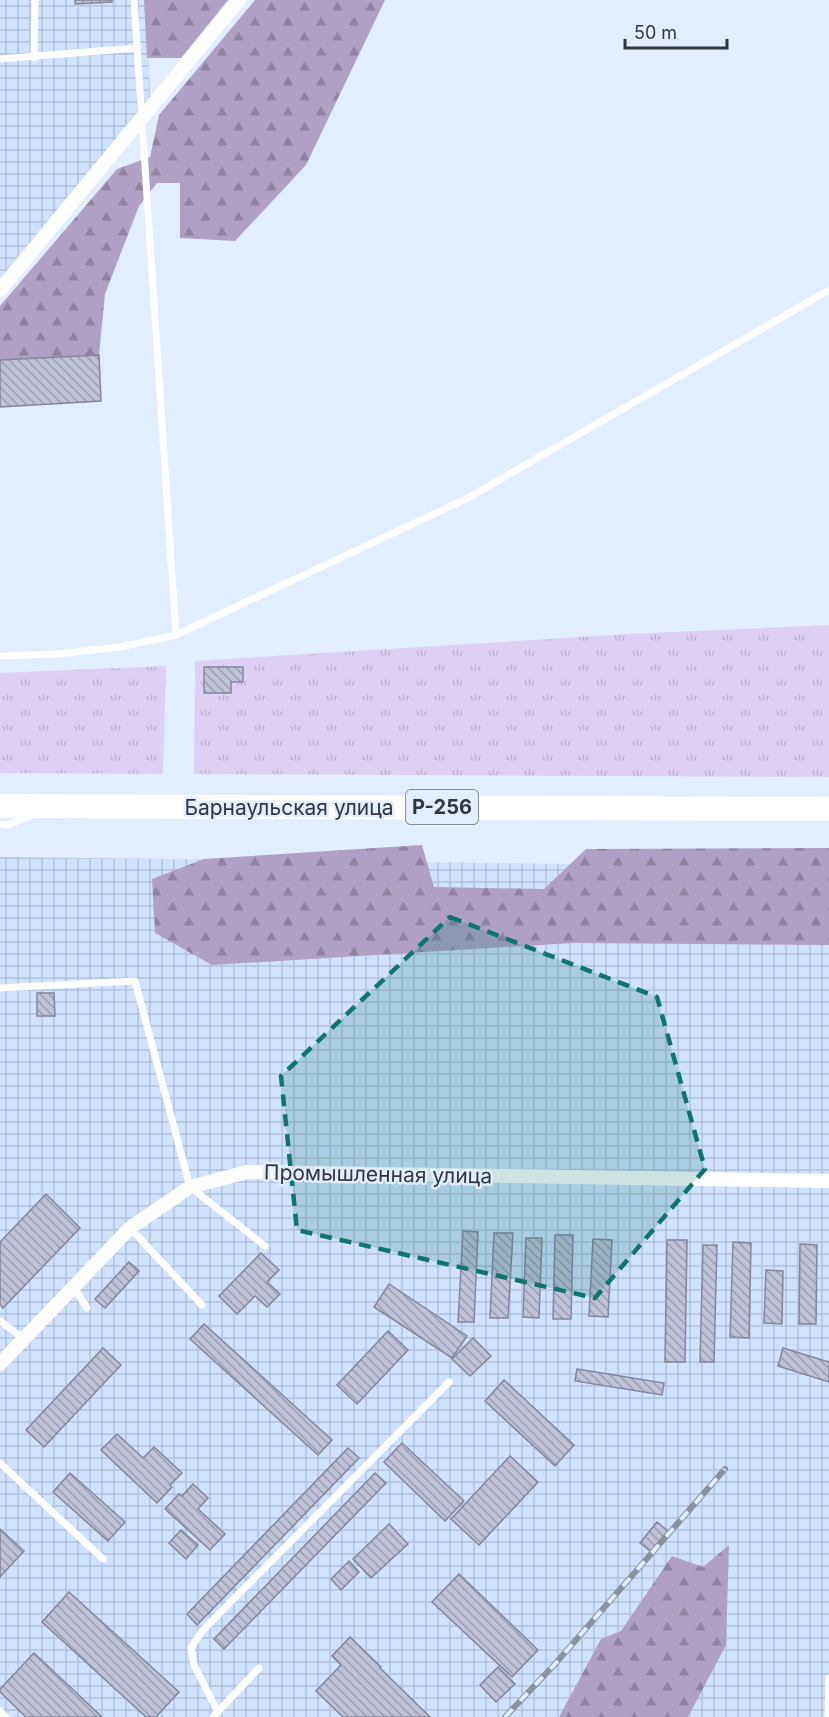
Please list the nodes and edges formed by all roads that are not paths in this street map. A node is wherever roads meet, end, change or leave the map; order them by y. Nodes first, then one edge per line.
1 (35, 0) edge
2 (134, 0) edge
3 (239, 0) edge
4 (137, 48) junction
5 (34, 58) junction
6 (0, 59) edge
7 (143, 117) junction
8 (0, 290) edge
9 (829, 290) edge
10 (176, 635) junction
11 (0, 656) edge
12 (0, 806) edge
13 (56, 806) junction
14 (829, 809) edge
15 (0, 824) edge
16 (0, 988) edge
17 (829, 1181) edge
18 (190, 1187) junction
19 (130, 1228) junction
20 (265, 1246) dead end
21 (74, 1286) junction
22 (202, 1305) dead end
23 (87, 1308) dead end
24 (0, 1321) edge
25 (23, 1338) junction
26 (0, 1364) edge
27 (449, 1382) dead end
28 (0, 1463) edge
29 (103, 1559) dead end
30 (259, 1668) dead end
31 (829, 1678) edge
32 (0, 1711) edge
33 (216, 1714) edge
34 (6, 1717) edge
35 (828, 1717) edge

1 - 5 lane
2 - 4 lane
3 - 7 street
4 - 5 lane
4 - 7 lane
5 - 6 lane
7 - 8 street
7 - 10 lane
9 - 10 lane
10 - 11 lane
12 - 13 highway, Барнаульская улица / Р-256
13 - 14 highway, Барнаульская улица / Р-256
13 - 15 lane
16 - 18 lane
17 - 18 street, Промышленная улица
18 - 19 street, Промышленная улица
18 - 20 lane
19 - 21 street, Промышленная улица
19 - 22 lane
21 - 23 lane
21 - 25 street, Промышленная улица
24 - 25 lane
25 - 26 street, Промышленная улица
27 - 33 lane
28 - 29 lane
30 - 33 lane
31 - 35 lane
32 - 34 lane

